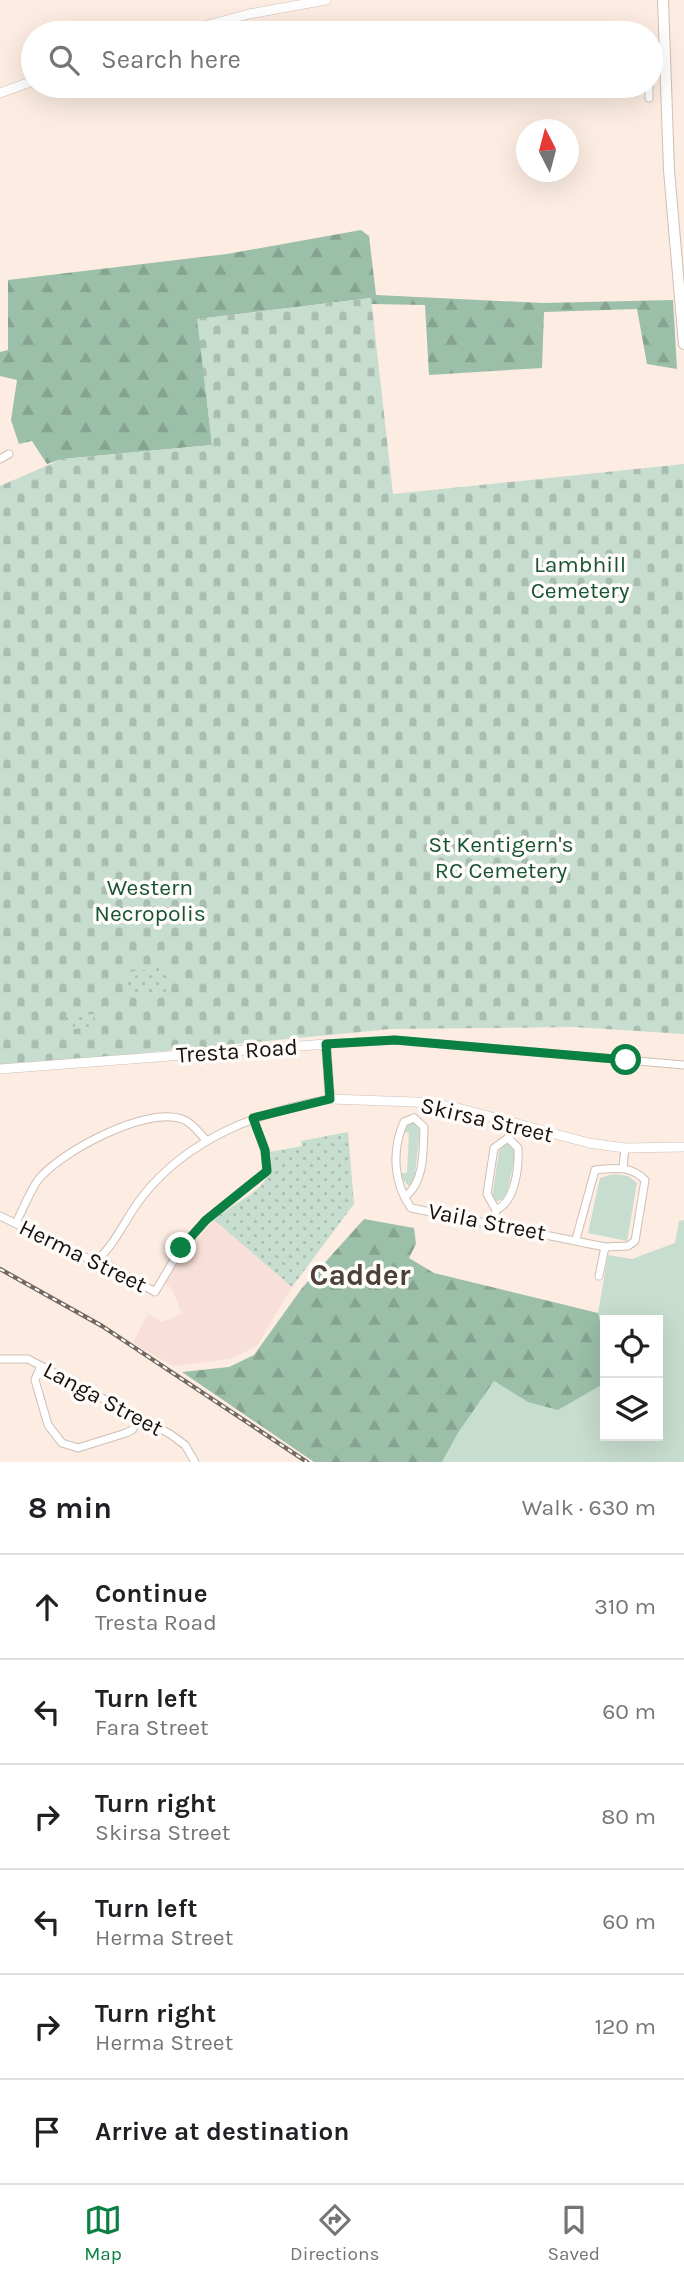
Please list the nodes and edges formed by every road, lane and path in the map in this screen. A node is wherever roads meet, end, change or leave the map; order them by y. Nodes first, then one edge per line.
1 (326, 0) edge
2 (663, 0) edge
3 (223, 21) edge
4 (663, 64) edge
5 (666, 64) junction
6 (21, 85) edge
7 (0, 93) edge
8 (684, 344) edge
9 (9, 454) dead end
10 (0, 459) edge
11 (326, 1044) junction
12 (684, 1065) edge
13 (0, 1069) edge
14 (330, 1099) junction
15 (415, 1102) junction
16 (253, 1118) junction
17 (414, 1118) junction
18 (511, 1123) junction
19 (508, 1138) junction
20 (206, 1140) junction
21 (684, 1147) edge
22 (625, 1148) junction
23 (623, 1167) junction
24 (406, 1196) junction
25 (496, 1210) junction
26 (0, 1216) edge
27 (16, 1223) junction
28 (494, 1223) junction
29 (576, 1239) junction
30 (605, 1247) junction
31 (98, 1259) junction
32 (599, 1276) dead end
33 (0, 1359) edge
34 (41, 1366) junction
35 (140, 1419) junction
36 (195, 1462) edge

1 - 3 street
2 - 5 main road
4 - 5 street
5 - 8 main road
6 - 7 street
9 - 10 street
11 - 12 street, Tresta Road
11 - 13 street, Tresta Road
11 - 14 street
14 - 15 street, Skirsa Street
14 - 16 street, Skirsa Street
15 - 17 street, Vaila Street
15 - 18 street, Skirsa Street
16 - 20 street, Skirsa Street
16 - 31 street, Herma Street
17 - 24 street, Vaila Street
17 - 24 street, Vaila Street
18 - 19 street
18 - 22 street, Skirsa Street
19 - 25 street
19 - 25 street
20 - 27 street
20 - 31 street, Skirsa Street
21 - 22 street, Skirsa Street
22 - 23 street
23 - 29 street
23 - 30 street
24 - 28 street, Vaila Street
25 - 28 street
26 - 27 street, Herma Street
27 - 31 street, Herma Street
28 - 29 street, Vaila Street
29 - 30 street, Vaila Street
30 - 32 street
33 - 34 street, Langa Street
34 - 35 street, Langa Street
34 - 35 street
35 - 36 street, Langa Street

